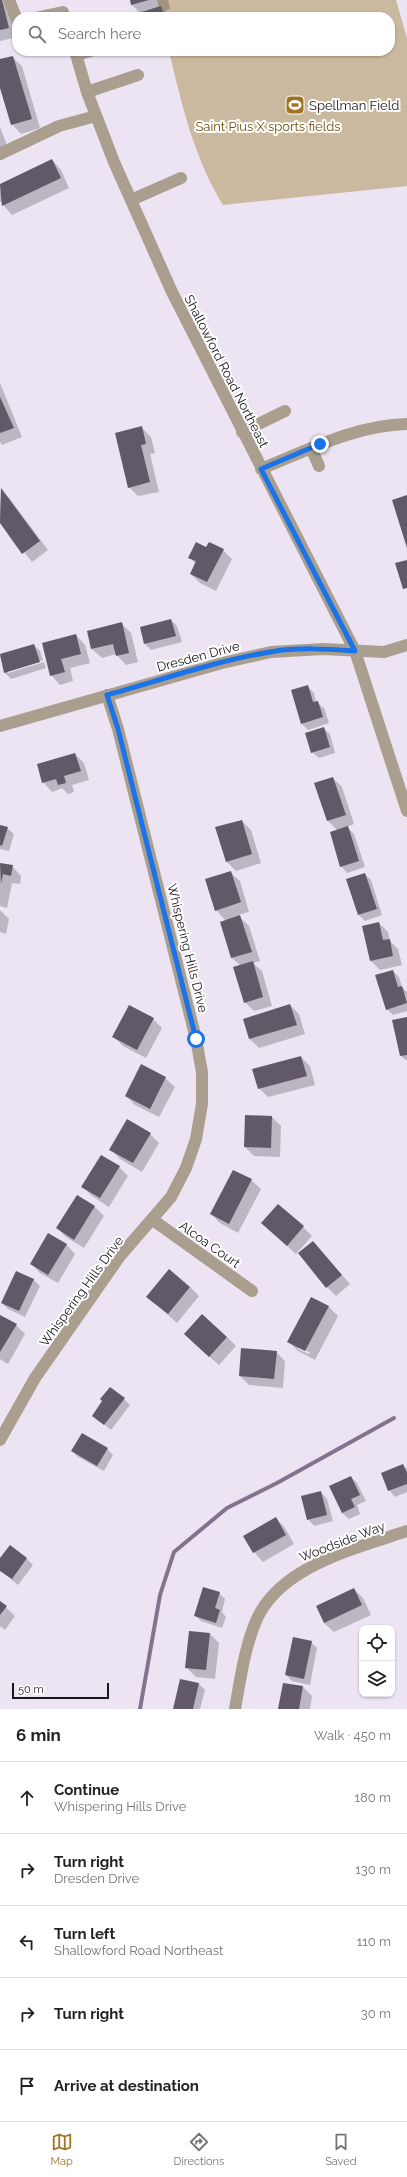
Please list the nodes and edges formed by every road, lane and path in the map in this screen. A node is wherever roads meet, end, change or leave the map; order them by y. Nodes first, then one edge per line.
1 (9, 0) edge
2 (14, 12) edge
3 (76, 56) edge
4 (138, 75) dead end
5 (87, 92) junction
6 (96, 116) junction
7 (0, 154) edge
8 (181, 178) dead end
9 (131, 200) junction
10 (285, 411) dead end
11 (407, 424) edge
12 (242, 432) junction
13 (311, 448) junction
14 (320, 466) dead end
15 (261, 469) junction
16 (407, 645) edge
17 (355, 651) junction
18 (107, 695) junction
19 (0, 726) edge
20 (407, 810) edge
21 (153, 1220) junction
22 (252, 1291) dead end
23 (0, 1440) edge
24 (407, 1531) edge
25 (235, 1709) edge

1 - 2 street
3 - 5 street, Shallowford Road Northeast
4 - 5 street
5 - 6 street, Shallowford Road Northeast
6 - 7 street
6 - 9 street, Shallowford Road Northeast
8 - 9 street
9 - 12 street, Shallowford Road Northeast
10 - 12 street
11 - 13 street
12 - 15 street, Shallowford Road Northeast
13 - 14 street
13 - 15 street
15 - 17 street, Shallowford Road Northeast
16 - 17 street, Dresden Drive
17 - 18 street, Dresden Drive
17 - 20 street, Shallowford Road Northeast
18 - 19 street, Dresden Drive
18 - 21 street, Whispering Hills Drive
21 - 22 street, Alcoa Court
21 - 23 street, Whispering Hills Drive
24 - 25 street, Woodside Way

